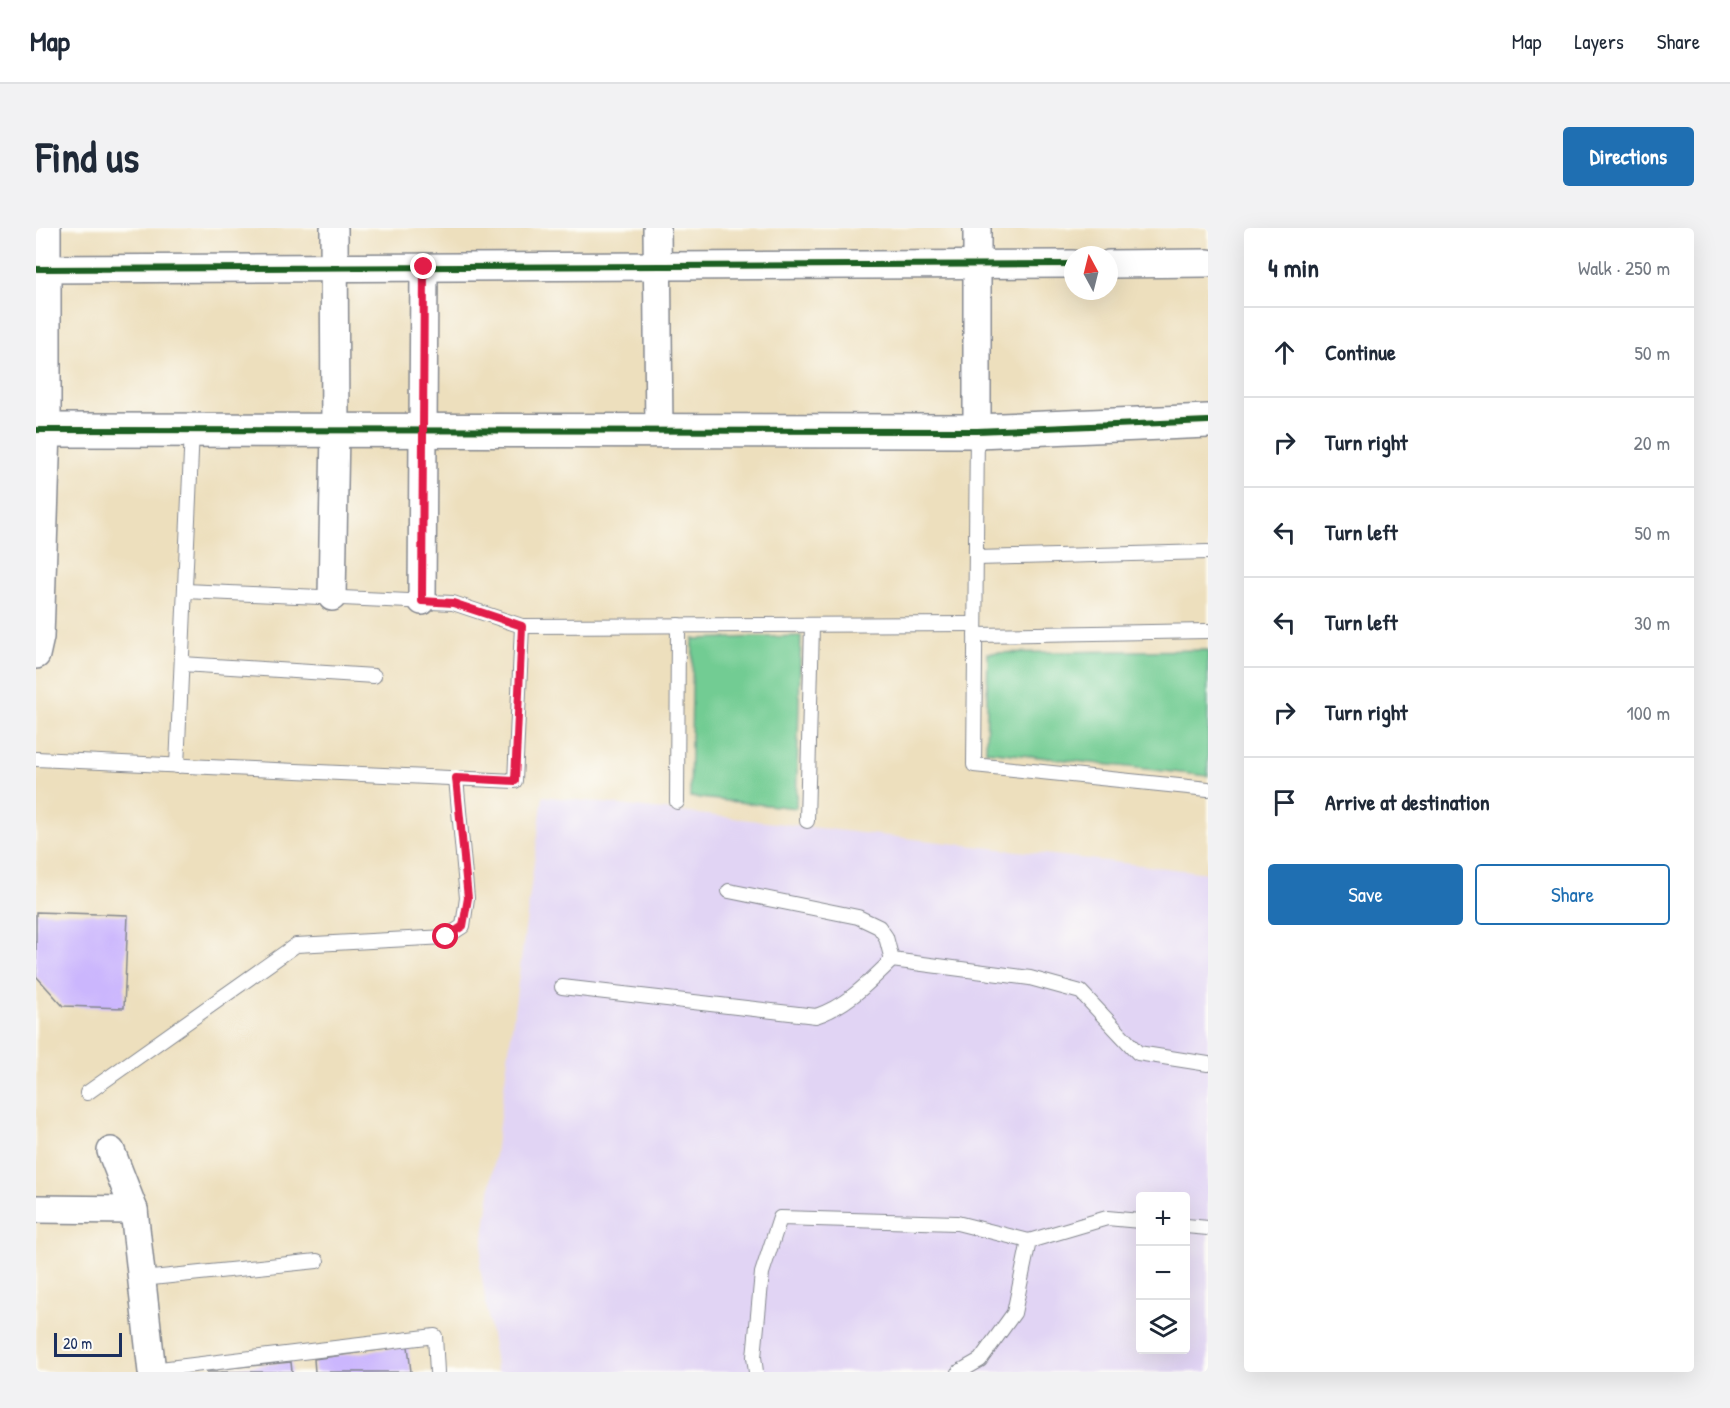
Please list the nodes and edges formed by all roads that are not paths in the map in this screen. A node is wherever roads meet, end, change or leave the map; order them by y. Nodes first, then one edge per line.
1 (47, 228) edge
2 (334, 228) edge
3 (657, 228) edge
4 (977, 228) edge
5 (1208, 263) edge
6 (1064, 264) edge
7 (1118, 264) edge
8 (977, 265) junction
9 (657, 266) junction
10 (424, 267) junction
11 (334, 268) junction
12 (42, 269) edge
13 (1208, 421) edge
14 (41, 430) edge
15 (192, 430) junction
16 (335, 430) junction
17 (423, 430) junction
18 (659, 431) junction
19 (977, 431) junction
20 (40, 533) edge
21 (1208, 552) edge
22 (976, 558) junction
23 (185, 591) junction
24 (332, 597) junction
25 (422, 601) junction
26 (678, 625) junction
27 (812, 625) junction
28 (522, 626) junction
29 (975, 629) junction
30 (1208, 631) edge
31 (36, 655) edge
32 (182, 664) junction
33 (374, 676) dead end
34 (36, 759) edge
35 (177, 766) junction
36 (456, 778) junction
37 (1208, 789) edge
38 (677, 802) dead end
39 (807, 821) dead end
40 (729, 891) dead end
41 (892, 960) junction
42 (562, 987) dead end
43 (1208, 1064) edge
44 (87, 1093) dead end
45 (111, 1151) dead end
46 (36, 1209) edge
47 (134, 1210) junction
48 (1136, 1221) edge
49 (1190, 1226) edge
50 (1208, 1228) edge
51 (1029, 1241) junction
52 (317, 1261) dead end
53 (142, 1279) junction
54 (152, 1371) edge
55 (437, 1372) edge
56 (756, 1372) edge
57 (959, 1372) edge

1 - 12 street
2 - 11 street
3 - 9 street
4 - 8 street
5 - 7 street
6 - 8 street
8 - 9 street
8 - 19 street
9 - 10 street
9 - 18 street
10 - 11 street
10 - 17 street
11 - 12 street
11 - 16 street
12 - 14 street
13 - 19 street
14 - 15 street
14 - 20 street
15 - 16 street
15 - 23 lane
16 - 17 street
16 - 24 street
17 - 18 street
17 - 25 street
18 - 19 street
19 - 22 lane
20 - 31 street
21 - 22 lane
22 - 29 lane
23 - 24 lane
23 - 32 lane
24 - 25 lane
25 - 28 lane
26 - 27 lane
26 - 28 lane
26 - 38 lane
27 - 29 lane
27 - 39 lane
28 - 36 lane
29 - 30 lane
29 - 37 lane
32 - 33 lane
32 - 35 lane
34 - 35 lane
35 - 36 lane
36 - 44 lane
40 - 41 lane
41 - 42 lane
41 - 43 lane
45 - 47 street
46 - 47 street
47 - 53 street
48 - 51 lane
49 - 50 lane
51 - 56 lane
51 - 57 lane
52 - 53 lane
53 - 54 street
54 - 55 lane

